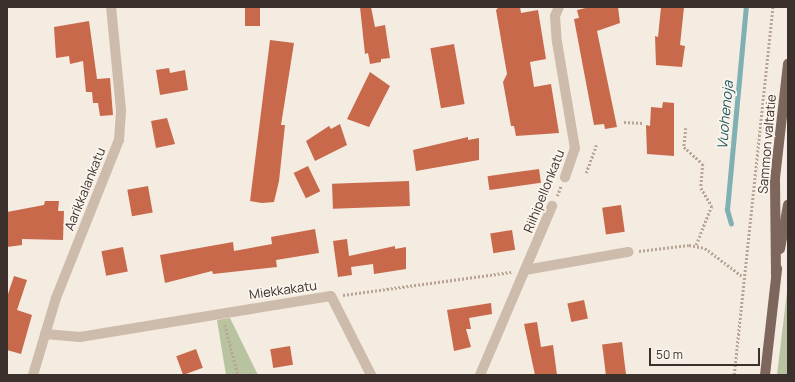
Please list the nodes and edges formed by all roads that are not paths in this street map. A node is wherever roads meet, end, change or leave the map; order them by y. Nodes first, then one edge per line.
1 (110, 7) edge
2 (559, 7) edge
3 (788, 64) edge
4 (565, 177) road end
5 (552, 206) road end
6 (788, 206) edge
7 (628, 252) road end
8 (525, 270) junction
9 (776, 275) junction
10 (45, 334) junction
11 (33, 375) edge
12 (371, 375) edge
13 (480, 375) edge
14 (765, 375) edge

1 - 10 street, Aarikkalankatu
2 - 4 street, Riihipellonkatu
3 - 9 main road, Sammon valtatie
5 - 8 street, Riihipellonkatu
6 - 9 main road, Sammon valtatie
7 - 8 street
8 - 13 street, Riihipellonkatu
9 - 14 main road, Sammon valtatie
10 - 11 street, Aarikkalankatu
10 - 12 street, Miekkakatu

